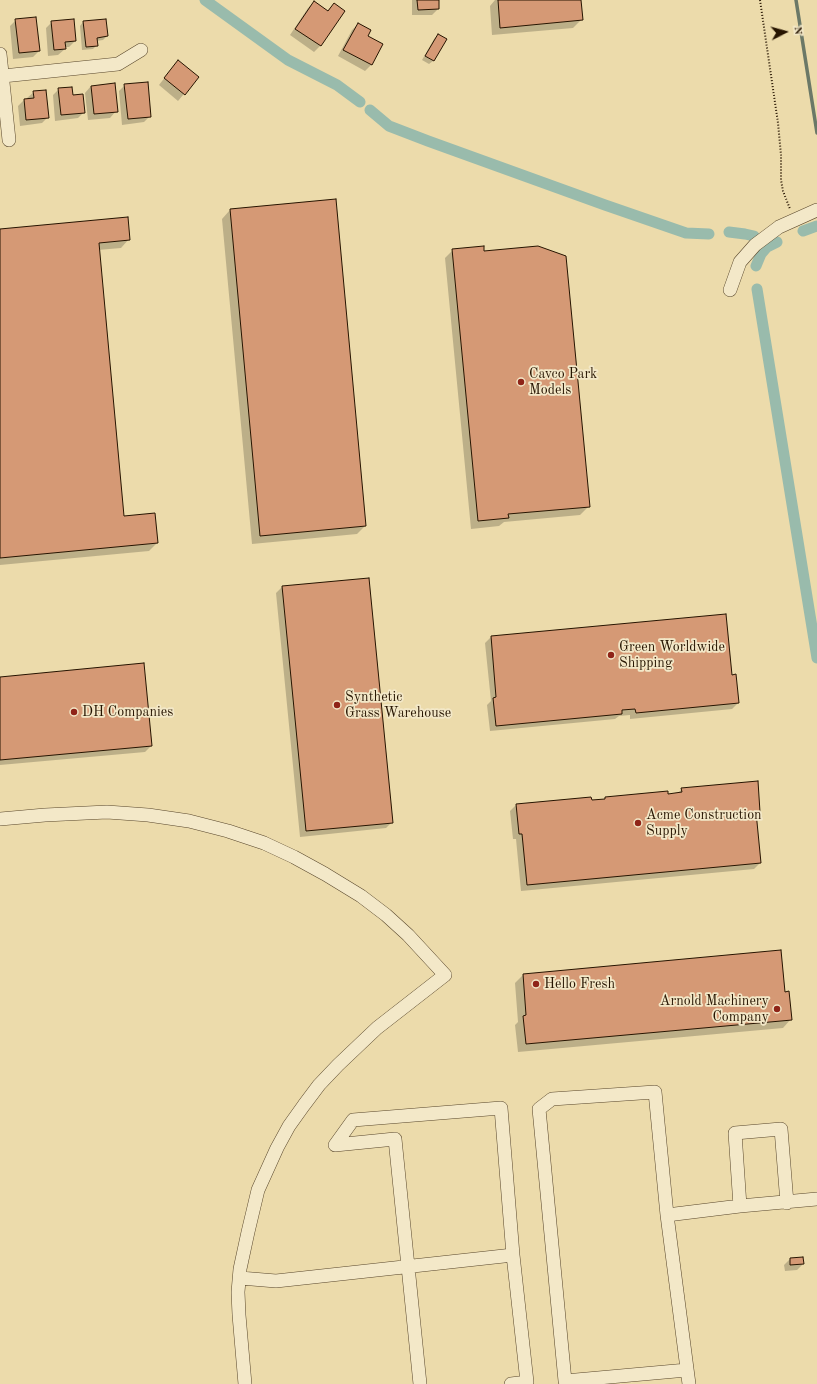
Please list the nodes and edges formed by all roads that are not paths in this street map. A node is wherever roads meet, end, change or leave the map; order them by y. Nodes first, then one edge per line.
1 (141, 50) dead end
2 (0, 54) edge
3 (3, 76) junction
4 (9, 140) dead end
5 (817, 210) edge
6 (730, 290) dead end
7 (0, 819) edge
8 (393, 1116) junction
9 (395, 1139) junction
10 (817, 1199) edge
11 (787, 1203) junction
12 (740, 1206) junction
13 (667, 1214) junction
14 (514, 1255) junction
15 (409, 1266) junction
16 (240, 1278) junction
17 (687, 1370) junction
18 (245, 1384) edge
19 (420, 1384) edge
20 (511, 1384) edge
21 (689, 1384) edge

1 - 3 street
2 - 3 street
3 - 4 street
5 - 6 street
7 - 16 street
8 - 9 street
8 - 9 street
8 - 14 street
9 - 15 street
10 - 11 street
11 - 12 street
11 - 12 street
12 - 13 street
13 - 17 street
13 - 17 street
14 - 15 street
14 - 20 street
15 - 16 street
15 - 19 street
16 - 18 street
17 - 21 street

